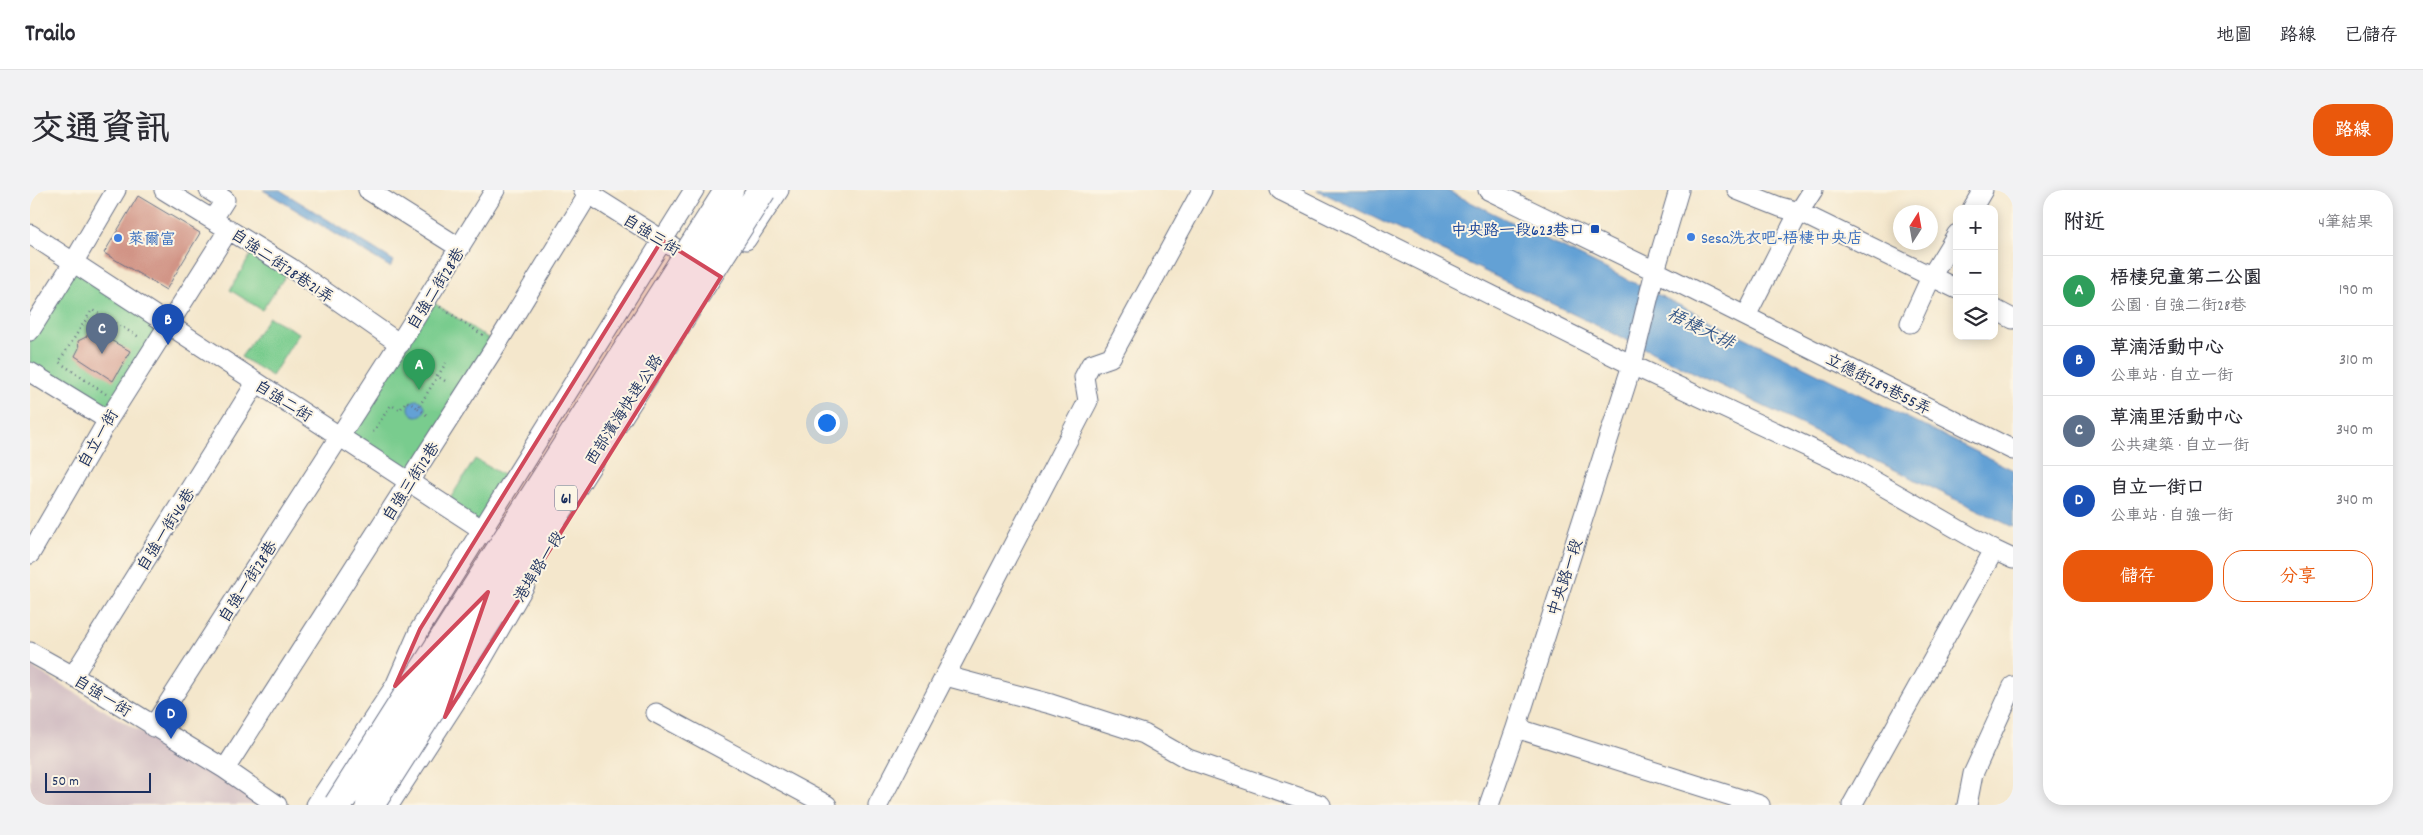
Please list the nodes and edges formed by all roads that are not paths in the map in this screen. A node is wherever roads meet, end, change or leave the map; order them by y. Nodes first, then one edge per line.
1 (116, 190) edge
2 (164, 190) edge
3 (209, 190) edge
4 (368, 190) edge
5 (495, 190) edge
6 (694, 190) edge
7 (729, 190) edge
8 (746, 190) edge
9 (762, 190) edge
10 (779, 190) edge
11 (1202, 190) edge
12 (1280, 190) edge
13 (1488, 190) edge
14 (1679, 190) edge
15 (1737, 190) edge
16 (1813, 190) edge
17 (1983, 190) edge
18 (588, 191) edge
19 (1974, 205) edge
20 (1799, 212) junction
21 (221, 224) junction
22 (30, 234) edge
23 (662, 240) junction
24 (1953, 241) edge
25 (460, 248) junction
26 (74, 263) junction
27 (699, 263) junction
28 (1932, 275) junction
29 (721, 277) junction
30 (1654, 278) junction
31 (1953, 287) edge
32 (1998, 311) edge
33 (1746, 316) junction
34 (2013, 319) edge
35 (1910, 323) dead end
36 (168, 324) junction
37 (30, 331) edge
38 (400, 344) junction
39 (1634, 356) junction
40 (30, 372) edge
41 (256, 382) junction
42 (108, 420) junction
43 (340, 435) junction
44 (2013, 450) edge
45 (410, 480) junction
46 (482, 529) junction
47 (1994, 550) junction
48 (515, 551) junction
49 (30, 554) edge
50 (2013, 559) edge
51 (536, 567) junction
52 (488, 592) junction
53 (30, 652) edge
54 (73, 676) junction
55 (946, 676) junction
56 (395, 686) junction
57 (2013, 686) edge
58 (656, 713) dead end
59 (445, 717) junction
60 (153, 726) junction
61 (1516, 728) junction
62 (225, 769) junction
63 (277, 805) edge
64 (316, 805) edge
65 (338, 805) edge
66 (370, 805) edge
67 (389, 805) edge
68 (827, 805) edge
69 (878, 805) edge
70 (1321, 805) edge
71 (1490, 805) edge
72 (1760, 805) edge
73 (1852, 805) edge
74 (1967, 805) edge

1 - 26 street
2 - 21 street, 自強二街28巷21弄
3 - 21 street, 自立一街
4 - 25 street
5 - 25 street, 自強二街28巷
6 - 23 street, 港埠路一段
7 - 65 highway, 西部濱海快速公路 / 61, bridge
8 - 27 street, 港埠路一段
9 - 66 highway, 西部濱海快速公路 / 61, bridge
10 - 29 street, 港埠路一段
11 - 55 street
12 - 39 street
13 - 30 street, 立德街289巷55弄
14 - 30 street
15 - 20 street
16 - 20 street
17 - 19 street
18 - 23 street, 自強三街
18 - 45 street, 自強三街12巷
20 - 28 street
20 - 33 street
21 - 36 street, 自立一街
21 - 38 street, 自強二街28巷21弄
22 - 26 street, 自強二街
23 - 27 street, 自強三街
23 - 46 street, 港埠路一段
24 - 28 street
25 - 38 street, 自強二街28巷
26 - 36 street, 自強二街
26 - 37 street
27 - 29 street, 自強三街
27 - 48 street, 港埠路一段
28 - 31 street
28 - 35 street
29 - 51 street, 港埠路一段
30 - 33 street, 立德街289巷55弄
30 - 39 street, 中央路一段
32 - 34 street
33 - 44 street, 立德街289巷55弄
36 - 41 street, 自強二街
36 - 42 street, 自立一街
38 - 43 street, 自強二街28巷
39 - 47 street
39 - 61 street, 中央路一段
40 - 42 street
41 - 43 street, 自強二街
41 - 54 street, 自強一街46巷
42 - 49 street, 自立一街
43 - 45 street, 自強二街
43 - 60 street, 自強一街28巷
45 - 46 street, 自強二街
45 - 62 street, 自強三街12巷
46 - 48 street, 自強二街
46 - 56 street, 港埠路一段
47 - 50 street
47 - 73 street
48 - 51 street, 自強二街
48 - 52 street, 港埠路一段
51 - 59 street, 港埠路一段
52 - 56 street, 港埠路一段
52 - 59 street, 港埠路一段
53 - 54 street, 自強一街
54 - 60 street, 自強一街
55 - 69 street
55 - 70 street
56 - 64 street, 港埠路一段
57 - 74 street
58 - 68 street
59 - 67 street, 港埠路一段
60 - 62 street, 自強一街
61 - 71 street, 中央路一段
61 - 72 street
62 - 63 street, 自強一街

